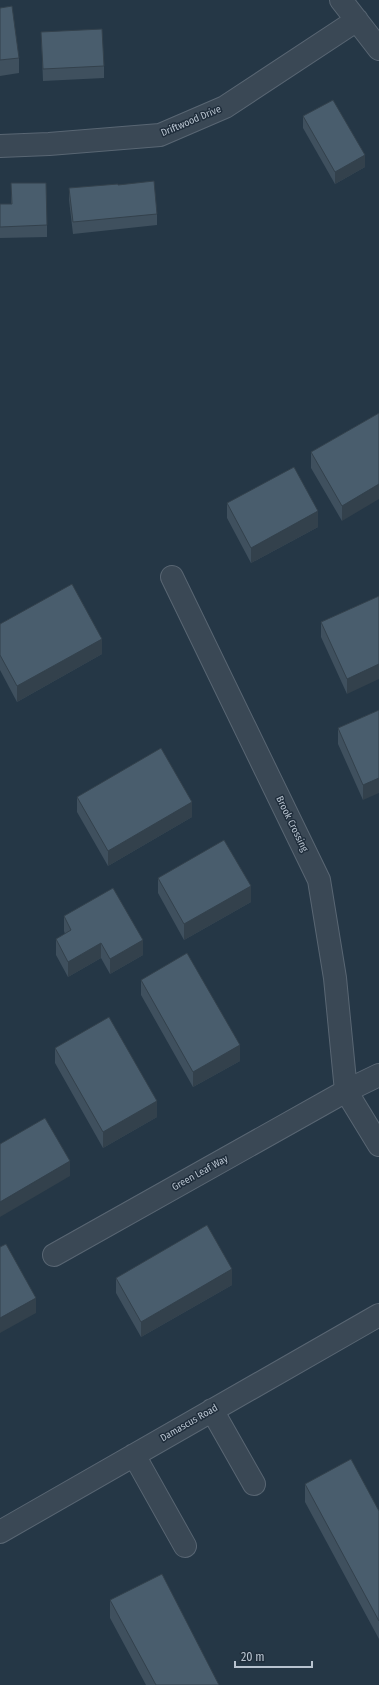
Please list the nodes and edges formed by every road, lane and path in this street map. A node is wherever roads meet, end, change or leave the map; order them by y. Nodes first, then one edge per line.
1 (341, 0) edge
2 (357, 20) junction
3 (379, 48) edge
4 (0, 146) edge
5 (172, 577) dead end
6 (379, 1075) edge
7 (346, 1091) junction
8 (379, 1145) edge
9 (54, 1255) dead end
10 (379, 1315) edge
11 (212, 1410) junction
12 (134, 1455) junction
13 (254, 1484) dead end
14 (0, 1532) edge
15 (184, 1546) dead end

1 - 2 street
2 - 3 street
2 - 4 street, Driftwood Drive
5 - 7 street, Brook Crossing
6 - 7 street, Green Leaf Way
7 - 8 street
7 - 9 street, Green Leaf Way
10 - 11 street, Damascus Road
11 - 12 street, Damascus Road
11 - 13 street
12 - 14 street, Damascus Road
12 - 15 street

